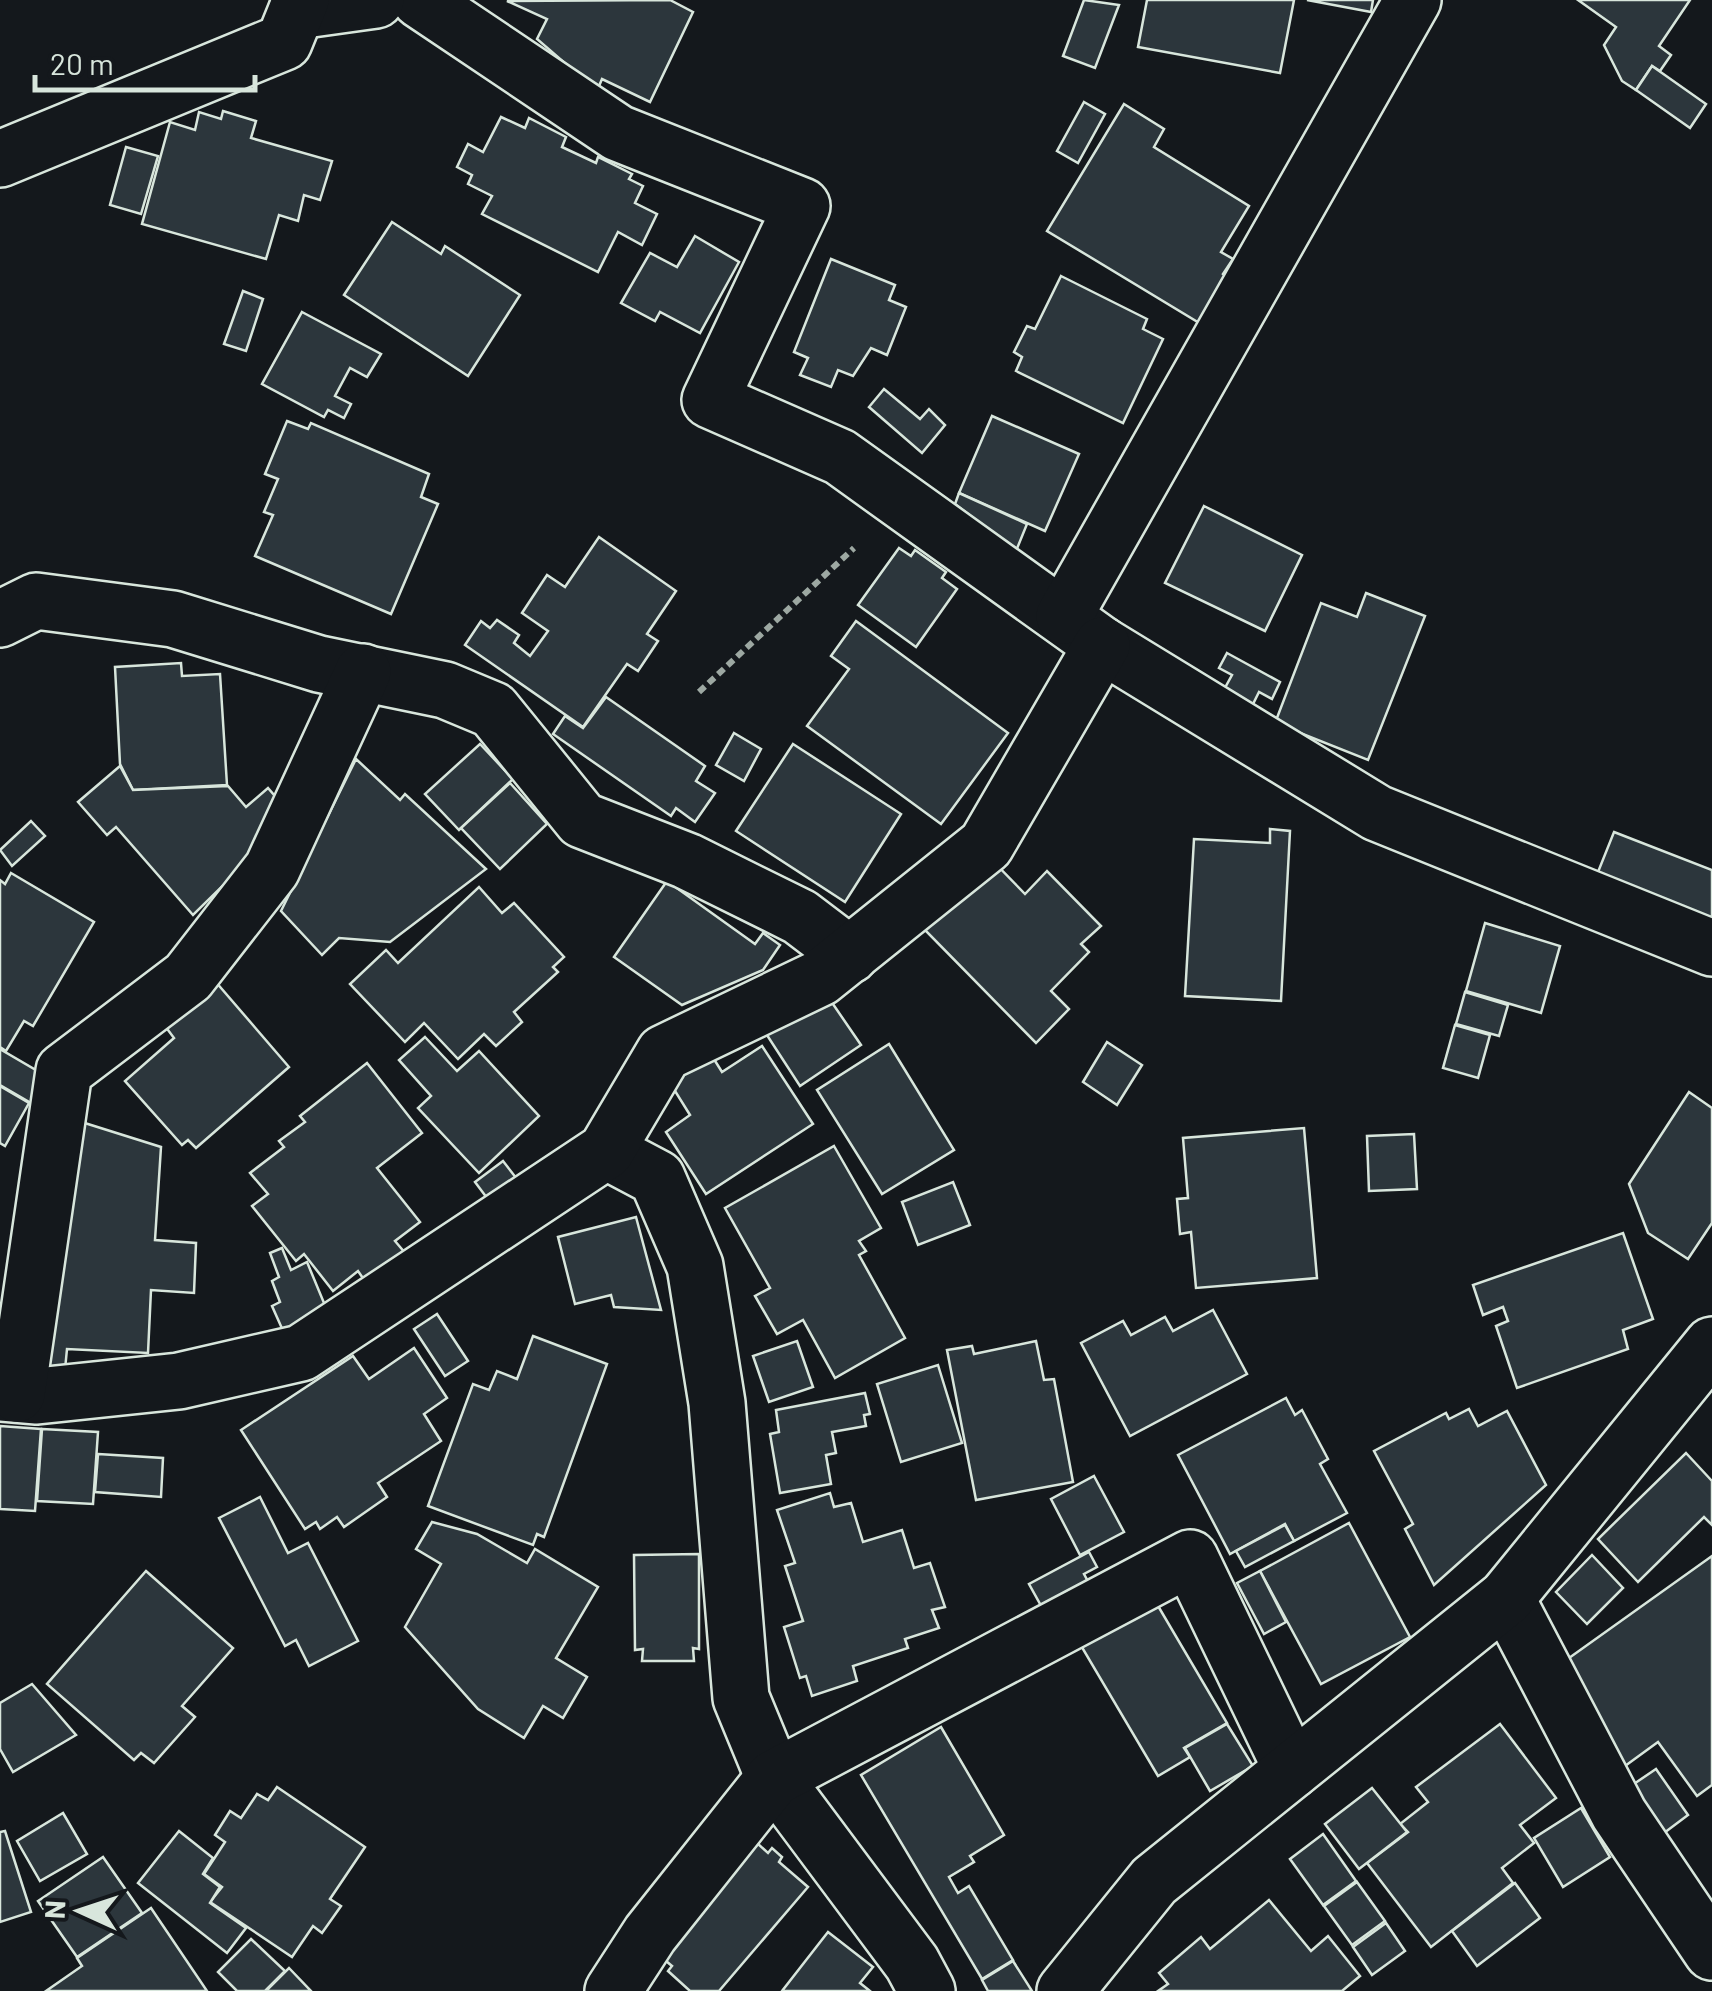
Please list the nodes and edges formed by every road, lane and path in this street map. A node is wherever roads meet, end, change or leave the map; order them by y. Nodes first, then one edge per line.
1 (376, 0) edge
2 (420, 0) edge
3 (1412, 0) edge
4 (299, 6) edge
5 (0, 159) edge
6 (903, 503) junction
7 (0, 618) edge
8 (1083, 631) junction
9 (362, 672) junction
10 (699, 692) dead end
11 (1712, 948) edge
12 (850, 955) junction
13 (606, 1151) junction
14 (1712, 1345) edge
15 (8, 1394) edge
16 (1506, 1598) junction
17 (1292, 1770) junction
18 (774, 1778) junction
19 (1712, 1952) edge
20 (612, 1991) edge
21 (927, 1991) edge
22 (1065, 1991) edge

1 - 4 street
2 - 6 street
3 - 8 street
4 - 5 street
6 - 8 street
6 - 10 path
7 - 9 street
8 - 11 street
8 - 12 street
9 - 12 street
9 - 15 street
12 - 13 street
13 - 15 street
13 - 18 street
14 - 16 street
16 - 17 street
16 - 19 street
17 - 18 street
17 - 22 street
18 - 20 street
18 - 21 street

